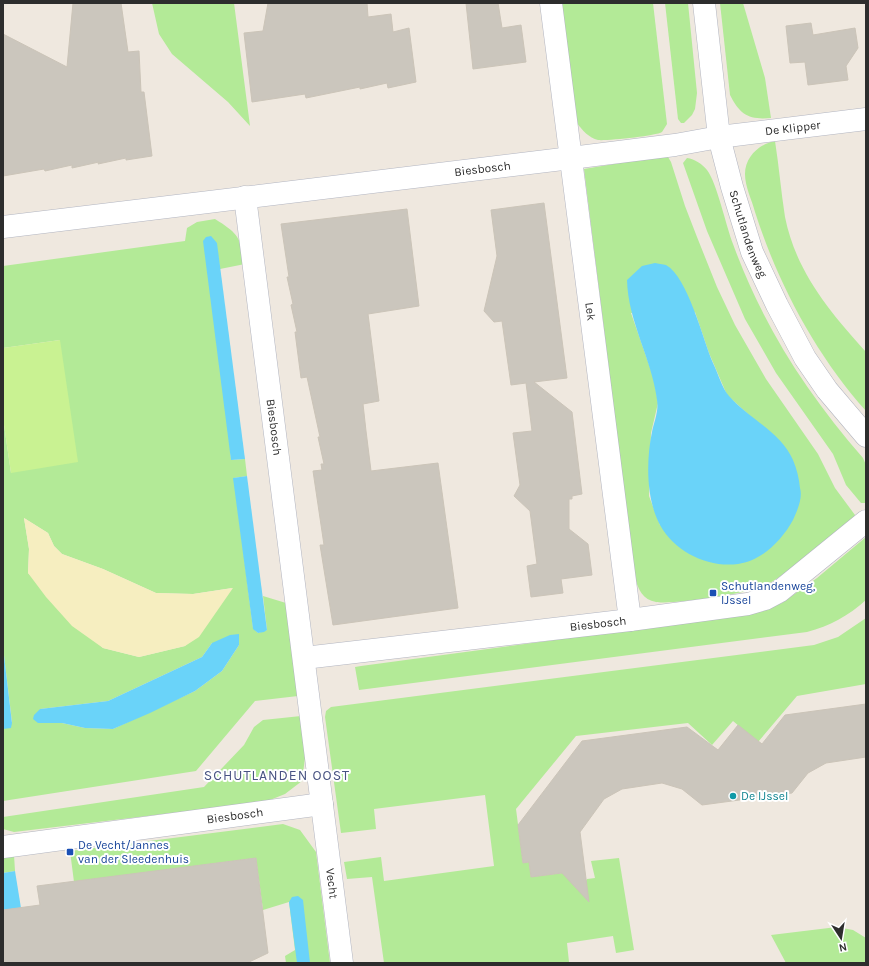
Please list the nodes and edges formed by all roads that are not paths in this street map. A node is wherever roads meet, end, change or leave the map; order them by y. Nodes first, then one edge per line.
1 (551, 3) edge
2 (704, 3) edge
3 (866, 119) edge
4 (719, 137) junction
5 (570, 158) junction
6 (245, 197) junction
7 (3, 227) edge
8 (866, 436) edge
9 (866, 521) edge
10 (630, 620) junction
11 (304, 658) junction
12 (322, 804) junction
13 (3, 847) edge
14 (342, 963) edge

1 - 5 street, Lek
2 - 4 street, Schutlandenweg
3 - 4 street, De Klipper
4 - 5 street, Biesbosch
4 - 8 street, Schutlandenweg
5 - 6 street, Biesbosch
5 - 10 street, Lek
6 - 7 street, Biesbosch
6 - 11 street, Biesbosch
9 - 10 street, Biesbosch
10 - 11 street, Biesbosch
11 - 12 street, Biesbosch
12 - 13 street, Biesbosch
12 - 14 street, Vecht

